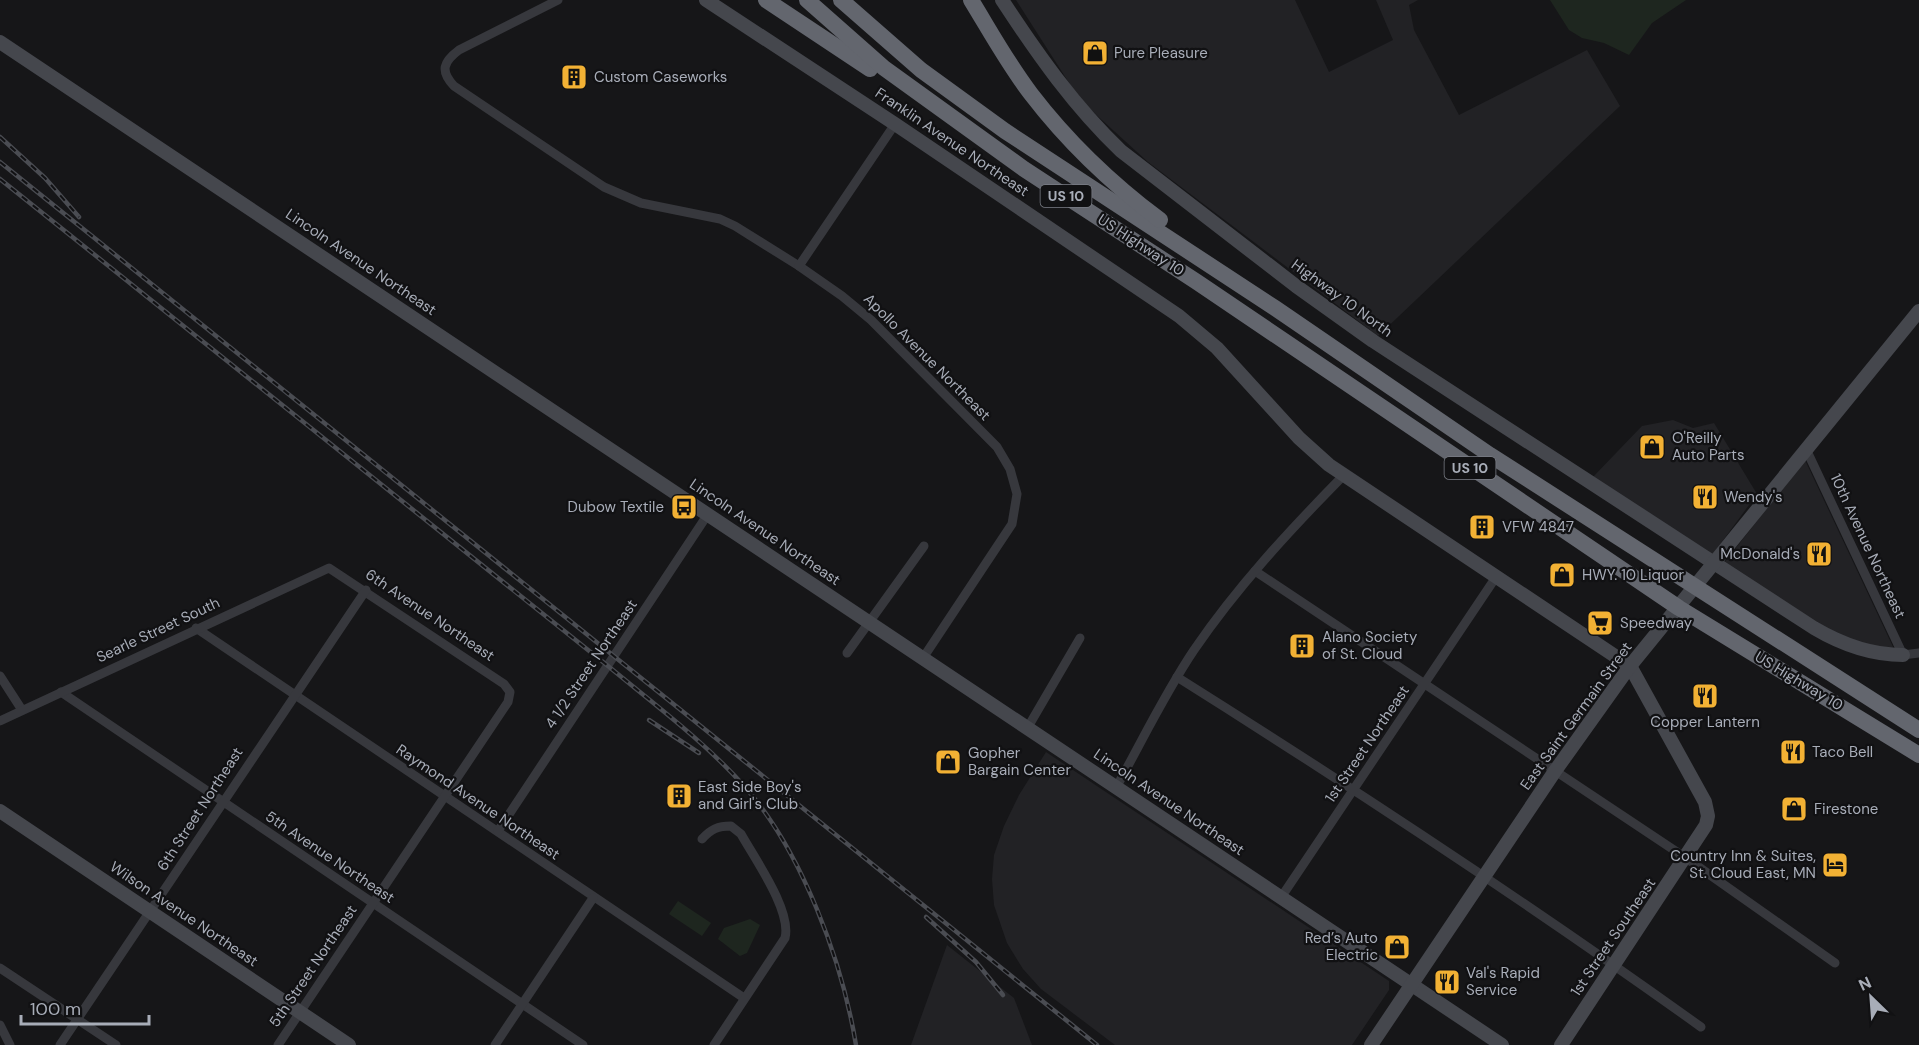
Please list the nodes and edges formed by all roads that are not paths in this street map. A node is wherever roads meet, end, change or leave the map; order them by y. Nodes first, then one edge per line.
1 (558, 0) edge
2 (706, 0) edge
3 (766, 0) edge
4 (807, 0) edge
5 (841, 0) edge
6 (971, 0) edge
7 (1002, 0) edge
8 (0, 42) edge
9 (896, 124) junction
10 (971, 132) junction
11 (800, 266) junction
12 (1275, 308) junction
13 (1919, 311) edge
14 (1806, 449) junction
15 (1343, 476) junction
16 (708, 514) junction
17 (924, 546) dead end
18 (1716, 563) junction
19 (329, 568) joint
20 (1255, 571) junction
21 (1496, 578) junction
22 (1696, 588) junction
23 (366, 590) junction
24 (1679, 608) junction
25 (869, 622) junction
26 (196, 628) junction
27 (1080, 638) dead end
28 (847, 653) dead end
29 (1919, 653) edge
30 (1903, 655) junction
31 (923, 658) junction
32 (1630, 666) junction
33 (0, 676) edge
34 (1178, 677) junction
35 (1426, 684) junction
36 (61, 692) junction
37 (510, 692) joint
38 (293, 696) junction
39 (22, 711) junction
40 (0, 721) edge
41 (1028, 727) junction
42 (1919, 730) edge
43 (1919, 755) edge
44 (1555, 771) junction
45 (1117, 786) junction
46 (1354, 790) junction
47 (444, 796) junction
48 (222, 802) junction
49 (0, 810) edge
50 (498, 831) junction
51 (702, 839) dead end
52 (1686, 858) junction
53 (1483, 879) junction
54 (1282, 896) junction
55 (593, 898) junction
56 (373, 903) junction
57 (151, 911) junction
58 (1835, 963) dead end
59 (1614, 964) junction
60 (0, 968) edge
61 (1413, 984) junction
62 (744, 998) junction
63 (522, 1004) junction
64 (300, 1011) junction
65 (78, 1020) junction
66 (0, 1024) edge
67 (1701, 1027) dead end
68 (10, 1045) edge
69 (60, 1045) edge
70 (116, 1045) edge
71 (278, 1045) edge
72 (349, 1045) edge
73 (495, 1045) edge
74 (583, 1045) edge
75 (714, 1045) edge
76 (1371, 1045) edge
77 (1502, 1045) edge
78 (1561, 1045) edge

1 - 11 street, Apollo Avenue Northeast
2 - 9 street, Franklin Avenue Northeast
3 - 10 highway
4 - 10 highway, US Highway 10 / US 10
5 - 12 highway, US 10
6 - 12 highway
7 - 18 street, Highway 10 North
8 - 16 street, Lincoln Avenue Northeast
9 - 11 street
9 - 15 street, Franklin Avenue Northeast
10 - 24 highway, US Highway 10 / US 10
11 - 31 street, Apollo Avenue Northeast
12 - 22 highway, US 10
13 - 14 street, East Saint Germain Street
14 - 18 street, East Saint Germain Street
14 - 30 street, 10th Avenue Northeast
15 - 20 street
15 - 21 street, Franklin Avenue Northeast
16 - 25 street, Lincoln Avenue Northeast
16 - 50 street, 4 1/2 Street Northeast
17 - 25 street
18 - 22 street, East Saint Germain Street
18 - 30 street, Highway 10 North
19 - 23 street, 6th Avenue Northeast
19 - 26 street, Searle Street South
20 - 34 street
20 - 35 street
21 - 32 street, Franklin Avenue Northeast
21 - 35 street, 1st Street Northeast
22 - 24 street, East Saint Germain Street
22 - 42 highway, US Highway 10 / US 10
23 - 37 street, 6th Avenue Northeast
23 - 38 street, 6th Street Northeast
24 - 32 street, East Saint Germain Street
24 - 43 highway, US Highway 10 / US 10
25 - 28 street
25 - 31 street, Lincoln Avenue Northeast
26 - 36 street, Searle Street South
26 - 38 street, Raymond Avenue Northeast
27 - 41 street
29 - 30 street
31 - 41 street, Lincoln Avenue Northeast
32 - 44 street, East Saint Germain Street
32 - 52 street, 1st Street Southeast
33 - 39 street
34 - 45 street
34 - 46 street
35 - 44 street
35 - 46 street, 1st Street Northeast
36 - 39 street, Searle Street South
36 - 48 street, 5th Avenue Northeast
37 - 47 street, 5th Street Northeast
38 - 47 street, Raymond Avenue Northeast
38 - 48 street, 6th Street Northeast
39 - 40 street, Searle Street South
41 - 45 street, Lincoln Avenue Northeast
44 - 52 street
44 - 53 street, East Saint Germain Street
45 - 54 street, Lincoln Avenue Northeast
46 - 53 street
46 - 54 street, 1st Street Northeast
47 - 50 street, Raymond Avenue Northeast
47 - 56 street, 5th Street Northeast
48 - 56 street, 5th Avenue Northeast
48 - 57 street, 6th Street Northeast
49 - 57 street, Wilson Avenue Northeast
50 - 55 street, Raymond Avenue Northeast
51 - 62 street
52 - 58 street
52 - 59 street, 1st Street Southeast
53 - 59 street
53 - 61 street, East Saint Germain Street
54 - 61 street, Lincoln Avenue Northeast
55 - 62 street, Raymond Avenue Northeast
55 - 63 street
56 - 63 street, 5th Avenue Northeast
56 - 64 street, 5th Street Northeast
57 - 64 street, Wilson Avenue Northeast
57 - 65 street, 6th Street Northeast
59 - 67 street
59 - 78 street, 1st Street Southeast
60 - 65 street
61 - 76 street, East Saint Germain Street
61 - 77 street, Lincoln Avenue Northeast
62 - 75 street
63 - 73 street
63 - 74 street, 5th Avenue Northeast
64 - 71 street, 5th Street Northeast
64 - 72 street, Wilson Avenue Northeast
65 - 69 street, 6th Street Northeast
65 - 70 street
66 - 68 street

